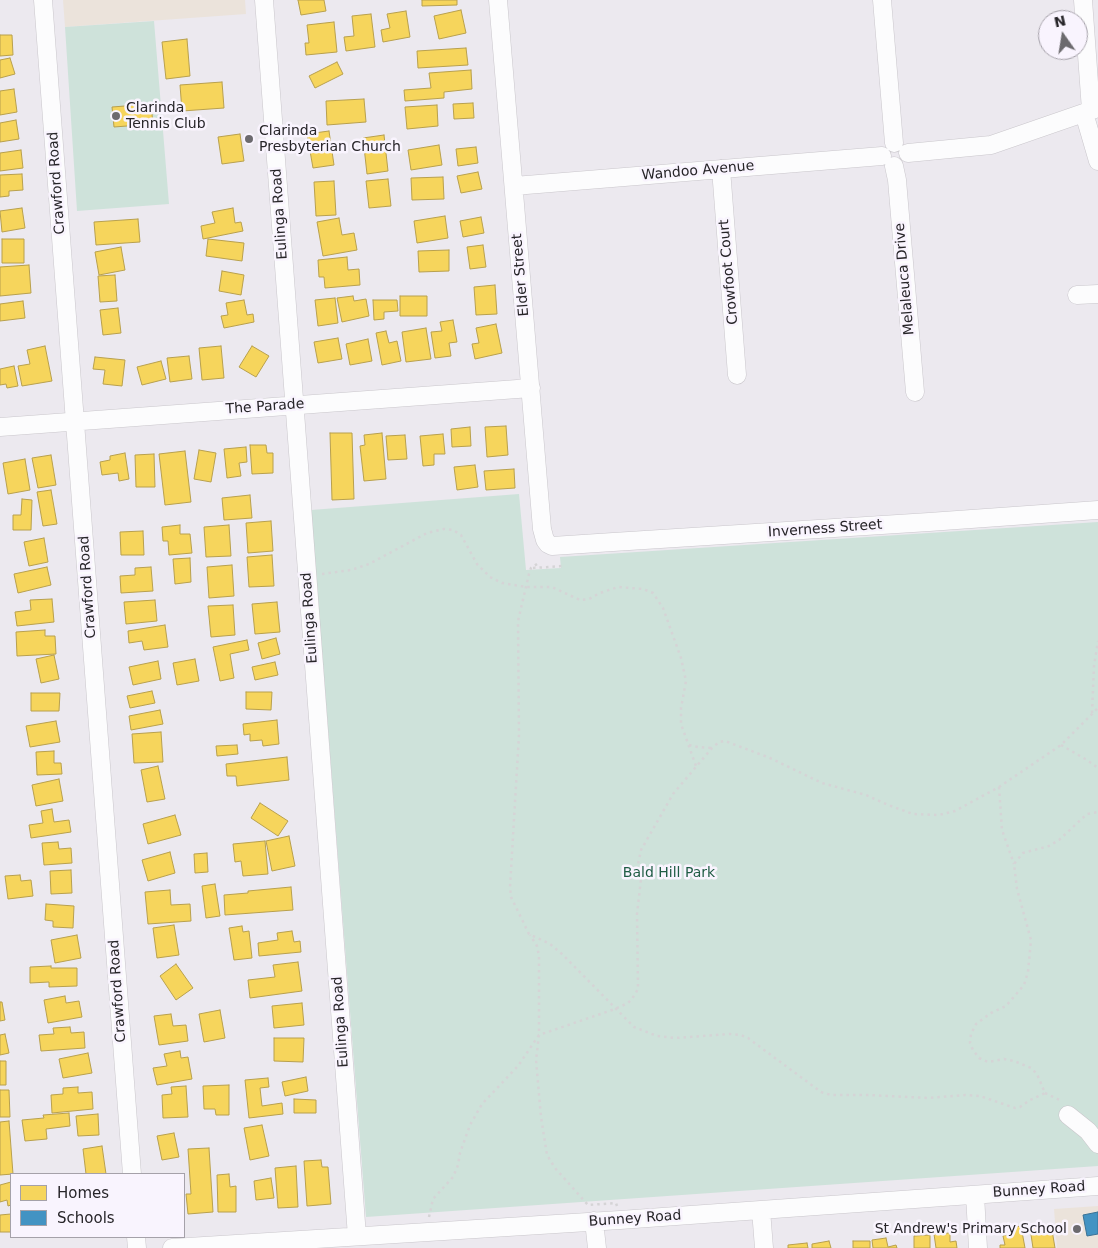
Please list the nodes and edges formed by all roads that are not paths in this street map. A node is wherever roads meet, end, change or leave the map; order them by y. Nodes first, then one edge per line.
1 (43, 0) edge
2 (264, 0) edge
3 (498, 0) edge
4 (882, 0) edge
5 (1083, 0) edge
6 (1091, 110) edge
7 (890, 155) junction
8 (1098, 161) edge
9 (721, 169) junction
10 (514, 186) junction
11 (1077, 294) dead end
12 (1098, 294) edge
13 (737, 375) dead end
14 (531, 388) junction
15 (915, 392) dead end
16 (294, 405) junction
17 (75, 421) junction
18 (0, 427) edge
19 (1098, 510) edge
20 (552, 546) joint
21 (1065, 1108) road end
22 (1098, 1144) edge
23 (132, 1173) edge
24 (1098, 1186) edge
25 (975, 1195) junction
26 (761, 1210) junction
27 (594, 1221) junction
28 (358, 1236) junction
29 (172, 1248) edge
30 (597, 1248) edge
31 (764, 1248) edge
32 (978, 1248) edge

1 - 17 street, Crawford Road
2 - 16 street, Eulinga Road
3 - 10 street, Elder Street
4 - 7 street, Melaleuca Drive
5 - 6 street
6 - 7 street
6 - 8 street
7 - 9 street, Wandoo Avenue
7 - 15 street, Melaleuca Drive
9 - 10 street, Wandoo Avenue
9 - 13 street, Crowfoot Court
10 - 14 street, Elder Street
11 - 12 street
14 - 16 street, The Parade
14 - 20 street, Elder Street
16 - 17 street, The Parade
16 - 28 street, Eulinga Road
17 - 18 street, The Parade
17 - 23 street, Crawford Road
19 - 20 street, Inverness Street
21 - 22 street
24 - 25 street, Bunney Road
25 - 26 street, Bunney Road
25 - 32 street
26 - 27 street, Bunney Road
26 - 31 street
27 - 28 street, Bunney Road
27 - 30 street
28 - 29 street, Bunney Road

